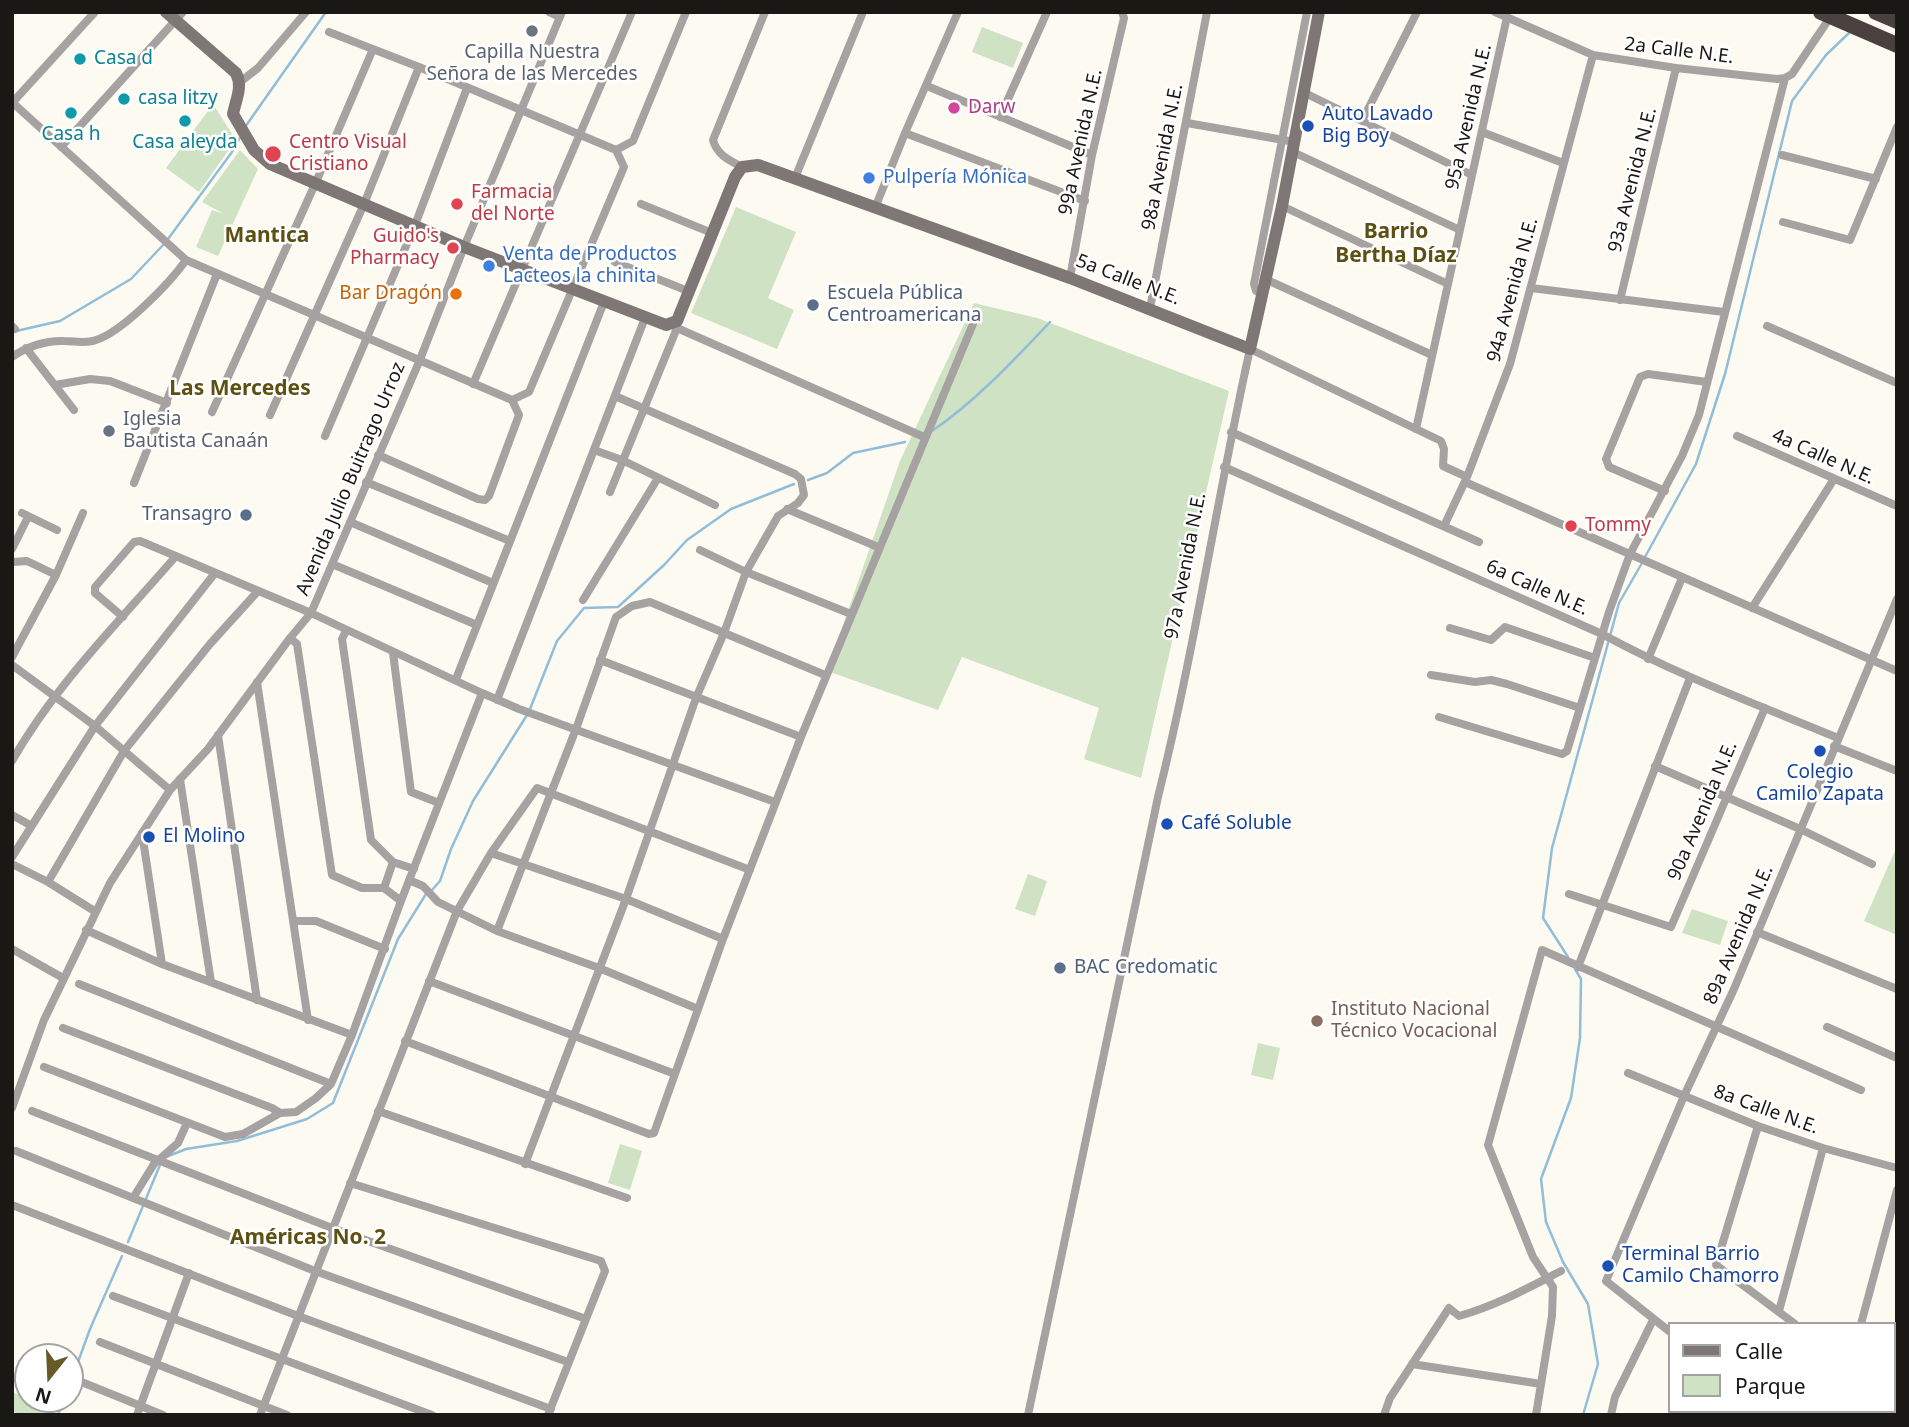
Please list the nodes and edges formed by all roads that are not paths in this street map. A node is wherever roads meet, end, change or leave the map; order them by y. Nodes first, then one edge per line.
1 (95, 12) edge
2 (306, 12) edge
3 (549, 12) edge
4 (632, 12) edge
5 (687, 12) edge
6 (765, 12) edge
7 (863, 12) edge
8 (958, 12) edge
9 (1047, 12) edge
10 (1122, 12) edge
11 (1207, 12) edge
12 (1307, 12) edge
13 (1320, 12) edge
14 (1417, 12) edge
15 (1495, 12) edge
16 (1876, 12) edge
17 (1829, 14) edge
18 (175, 15) edge
19 (561, 15) edge
20 (1507, 17) junction
21 (1897, 21) edge
22 (329, 32) dead end
23 (1897, 45) edge
24 (373, 48) junction
25 (1592, 55) junction
26 (419, 67) junction
27 (1676, 68) junction
28 (1785, 78) junction
29 (240, 82) junction
30 (927, 86) junction
31 (467, 88) junction
32 (1306, 93) junction
33 (13, 103) edge
34 (522, 111) junction
35 (1000, 117) junction
36 (1362, 121) junction
37 (1187, 123) junction
38 (1897, 127) edge
39 (1482, 132) junction
40 (905, 133) junction
41 (580, 134) junction
42 (1290, 145) junction
43 (61, 147) junction
44 (617, 149) junction
45 (1092, 155) junction
46 (1782, 155) dead end
47 (1563, 163) junction
48 (742, 167) junction
49 (1472, 175) junction
50 (795, 178) junction
51 (1876, 179) junction
52 (316, 182) junction
53 (1085, 201) junction
54 (364, 204) junction
55 (641, 204) dead end
56 (1282, 206) junction
57 (875, 208) junction
58 (1783, 222) dead end
59 (415, 225) junction
60 (1460, 230) junction
61 (712, 233) junction
62 (464, 247) junction
63 (186, 261) junction
64 (615, 262) dead end
65 (522, 269) junction
66 (217, 274) junction
67 (1070, 278) junction
68 (1265, 279) junction
69 (1448, 284) junction
70 (1531, 288) junction
71 (572, 290) junction
72 (688, 291) junction
73 (1262, 294) junction
74 (264, 295) junction
75 (1620, 300) junction
76 (604, 302) junction
77 (1150, 309) junction
78 (1724, 312) junction
79 (315, 317) junction
80 (645, 318) junction
81 (973, 324) dead end
82 (675, 326) junction
83 (1767, 326) dead end
84 (366, 339) junction
85 (26, 348) junction
86 (1250, 349) junction
87 (1432, 355) junction
88 (12, 357) edge
89 (419, 362) junction
90 (1707, 382) junction
91 (1897, 383) edge
92 (473, 384) junction
93 (55, 385) junction
94 (615, 396) junction
95 (512, 400) junction
96 (167, 403) junction
97 (645, 409) junction
98 (74, 410) dead end
99 (212, 412) dead end
100 (271, 415) dead end
101 (1416, 429) junction
102 (1231, 432) junction
103 (325, 436) dead end
104 (1737, 436) dead end
105 (924, 437) junction
106 (594, 450) junction
107 (378, 455) junction
108 (622, 460) junction
109 (1224, 467) junction
110 (658, 478) junction
111 (1834, 479) junction
112 (1466, 480) junction
113 (366, 482) junction
114 (134, 483) dead end
115 (1665, 491) junction
116 (610, 492) dead end
117 (715, 505) dead end
118 (1897, 506) edge
119 (787, 509) junction
120 (83, 513) dead end
121 (350, 522) junction
122 (1444, 526) junction
123 (57, 530) dead end
124 (510, 541) junction
125 (1479, 542) dead end
126 (878, 547) junction
127 (12, 549) edge
128 (700, 550) dead end
129 (1630, 554) junction
130 (176, 556) junction
131 (12, 562) edge
132 (332, 564) junction
133 (746, 572) junction
134 (215, 573) junction
135 (56, 575) junction
136 (1682, 578) junction
137 (493, 583) junction
138 (258, 592) junction
139 (1897, 599) edge
140 (583, 600) dead end
141 (1752, 608) junction
142 (311, 613) junction
143 (851, 614) junction
144 (124, 617) junction
145 (477, 625) junction
146 (1450, 628) dead end
147 (346, 631) junction
148 (724, 633) junction
149 (1602, 634) junction
150 (290, 638) junction
151 (394, 653) junction
152 (12, 657) edge
153 (1595, 658) junction
154 (1648, 659) junction
155 (600, 660) junction
156 (1870, 660) junction
157 (12, 665) edge
158 (1897, 671) edge
159 (1431, 675) dead end
160 (825, 676) junction
161 (1690, 678) junction
162 (456, 679) junction
163 (257, 682) junction
164 (482, 693) junction
165 (55, 696) junction
166 (696, 698) junction
167 (497, 700) junction
168 (1580, 708) junction
169 (1765, 708) junction
170 (1439, 717) dead end
171 (95, 726) junction
172 (576, 729) junction
173 (218, 735) junction
174 (801, 737) junction
175 (1836, 742) junction
176 (124, 751) junction
177 (12, 761) edge
178 (673, 765) junction
179 (1655, 766) junction
180 (1897, 771) edge
181 (180, 779) junction
182 (170, 790) junction
183 (550, 792) junction
184 (1726, 796) junction
185 (775, 802) junction
186 (439, 803) junction
187 (12, 815) edge
188 (30, 825) junction
189 (1800, 829) junction
190 (648, 832) junction
191 (142, 833) junction
192 (491, 853) junction
193 (12, 857) edge
194 (393, 862) junction
195 (522, 863) junction
196 (12, 864) edge
197 (1872, 864) dead end
198 (414, 869) junction
199 (750, 870) junction
200 (409, 880) junction
201 (48, 882) junction
202 (384, 888) junction
203 (1569, 894) dead end
204 (626, 899) junction
205 (401, 901) junction
206 (1601, 906) junction
207 (457, 911) junction
208 (96, 912) junction
209 (293, 921) junction
210 (86, 930) junction
211 (497, 931) junction
212 (1757, 932) junction
213 (723, 939) junction
214 (385, 948) junction
215 (13, 950) edge
216 (162, 964) junction
217 (1578, 967) junction
218 (599, 968) junction
219 (63, 978) junction
220 (429, 981) junction
221 (211, 982) junction
222 (79, 984) dead end
223 (1897, 989) edge
224 (257, 1000) junction
225 (698, 1009) junction
226 (308, 1020) junction
227 (1717, 1027) junction
228 (1827, 1027) dead end
229 (63, 1028) dead end
230 (352, 1035) junction
231 (574, 1035) junction
232 (405, 1041) junction
233 (1897, 1058) edge
234 (44, 1067) dead end
235 (1628, 1073) dead end
236 (675, 1074) junction
237 (331, 1084) junction
238 (1861, 1090) dead end
239 (1684, 1096) junction
240 (550, 1097) junction
241 (12, 1108) edge
242 (32, 1111) dead end
243 (378, 1111) junction
244 (280, 1113) junction
245 (187, 1123) junction
246 (1758, 1126) junction
247 (1823, 1148) junction
248 (16, 1152) dead end
249 (159, 1159) junction
250 (525, 1164) junction
251 (1897, 1168) edge
252 (350, 1183) junction
253 (1897, 1190) edge
254 (627, 1198) dead end
255 (137, 1199) junction
256 (12, 1205) edge
257 (332, 1228) junction
258 (316, 1271) junction
259 (1561, 1271) dead end
260 (189, 1273) junction
261 (1547, 1279) junction
262 (113, 1296) dead end
263 (1779, 1311) junction
264 (298, 1316) junction
265 (173, 1318) junction
266 (586, 1319) junction
267 (1653, 1320) junction
268 (1793, 1322) edge
269 (1862, 1322) edge
270 (1668, 1330) edge
271 (100, 1342) dead end
272 (281, 1359) junction
273 (568, 1362) junction
274 (156, 1364) junction
275 (1412, 1364) junction
276 (84, 1383) dead end
277 (1541, 1384) junction
278 (263, 1405) junction
279 (138, 1411) edge
280 (550, 1412) edge
281 (163, 1415) edge
282 (260, 1415) edge
283 (288, 1415) edge
284 (432, 1415) edge
285 (1028, 1415) edge
286 (1384, 1415) edge
287 (1536, 1415) edge
288 (1612, 1415) edge

1 - 33 street
2 - 29 street
3 - 19 street
4 - 41 street
5 - 44 street
6 - 48 street
7 - 50 street
8 - 30 street
9 - 35 street
10 - 45 street, 99a Avenida N.E.
11 - 37 street, 98a Avenida N.E.
12 - 42 street
13 - 32 street, 97a Avenida N.E.
14 - 36 street
15 - 20 street, 2a Calle N.E.
16 - 21 highway
17 - 23 highway
17 - 28 street
18 - 29 street
18 - 43 street
19 - 34 street, Avenida Julio Buitrago Urroz
20 - 25 street, 2a Calle N.E.
20 - 39 street, 95a Avenida N.E.
22 - 24 street
24 - 26 street
24 - 52 street
25 - 27 street, 2a Calle N.E.
25 - 47 street, 94a Avenida N.E.
26 - 31 street
26 - 54 street
27 - 28 street, 2a Calle N.E.
27 - 75 street, 93a Avenida N.E.
28 - 78 street
29 - 52 street
30 - 35 street
30 - 40 street
31 - 34 street
31 - 59 street
32 - 36 street
32 - 42 street, 97a Avenida N.E.
33 - 43 street
34 - 41 street
34 - 62 street, Avenida Julio Buitrago Urroz
35 - 45 street
36 - 49 street
37 - 42 street
37 - 77 street, 98a Avenida N.E.
38 - 51 street
39 - 47 street
39 - 49 street, 95a Avenida N.E.
40 - 53 street
40 - 57 street
41 - 44 street
41 - 65 street
42 - 56 street, 97a Avenida N.E.
42 - 60 street
42 - 73 street
43 - 63 street
44 - 71 street
45 - 53 street, 99a Avenida N.E.
46 - 51 street
47 - 70 street, 94a Avenida N.E.
48 - 50 street, 5a Calle N.E.
48 - 61 street
49 - 60 street, 95a Avenida N.E.
50 - 57 street, 5a Calle N.E.
51 - 58 street
52 - 54 street
52 - 74 street
53 - 67 street, 99a Avenida N.E.
54 - 59 street
54 - 79 street
55 - 61 street
56 - 68 street, 97a Avenida N.E.
56 - 69 street
57 - 67 street, 5a Calle N.E.
59 - 62 street
59 - 84 street
60 - 69 street, 95a Avenida N.E.
61 - 72 street
62 - 65 street
62 - 89 street, Avenida Julio Buitrago Urroz
63 - 66 street
63 - 85 street
64 - 72 street
65 - 71 street
65 - 92 street
66 - 74 street
66 - 96 street
67 - 77 street, 5a Calle N.E.
68 - 73 street, 97a Avenida N.E.
68 - 87 street
69 - 87 street, 95a Avenida N.E.
70 - 75 street
70 - 112 street, 94a Avenida N.E.
71 - 76 street
71 - 95 street
72 - 82 street
73 - 86 street, 97a Avenida N.E.
74 - 79 street
74 - 99 street
75 - 78 street
76 - 80 street
76 - 124 street
77 - 86 street, 5a Calle N.E.
78 - 90 street
79 - 84 street
79 - 100 street
80 - 82 street
80 - 94 street
81 - 105 street
82 - 97 street
82 - 105 street
83 - 91 street
84 - 89 street
84 - 103 street
85 - 88 street
85 - 93 street
86 - 101 street, 5a Calle N.E.
86 - 102 street, 97a Avenida N.E.
87 - 101 street, 95a Avenida N.E.
89 - 92 street
89 - 107 street, Avenida Julio Buitrago Urroz
90 - 115 street
90 - 115 street
92 - 95 street
93 - 96 street
93 - 98 street
94 - 97 street
94 - 106 street
95 - 107 street
96 - 114 street
97 - 108 street
97 - 119 street
101 - 112 street, 5a Calle N.E.
102 - 109 street, 97a Avenida N.E.
102 - 122 street
104 - 111 street, 4a Calle N.E.
105 - 126 street
106 - 108 street
106 - 167 street
107 - 113 street, Avenida Julio Buitrago Urroz
108 - 110 street
108 - 116 street
109 - 149 street, 6a Calle N.E.
109 - 285 street, 97a Avenida N.E.
110 - 117 street
110 - 140 street
111 - 118 street, 4a Calle N.E.
111 - 141 street
112 - 122 street, 94a Avenida N.E.
112 - 129 street
113 - 121 street, Avenida Julio Buitrago Urroz
113 - 124 street
115 - 129 street
119 - 126 street
119 - 133 street
120 - 135 street
121 - 132 street, Avenida Julio Buitrago Urroz
121 - 137 street
122 - 125 street
123 - 127 street
124 - 137 street
126 - 143 street
128 - 133 street
129 - 136 street
129 - 149 street
130 - 134 street
130 - 144 street
130 - 144 street
131 - 135 street
132 - 142 street, Avenida Julio Buitrago Urroz
132 - 145 street
133 - 143 street
133 - 148 street
134 - 138 street
134 - 171 street
135 - 152 street
136 - 141 street
136 - 154 street
137 - 145 street
138 - 142 street
138 - 176 street
139 - 156 street, 89a Avenida N.E.
141 - 156 street
142 - 147 street
142 - 150 street, Avenida Julio Buitrago Urroz
143 - 160 street
144 - 165 street
145 - 162 street
146 - 153 street
147 - 151 street
147 - 194 street
148 - 155 street
148 - 160 street
148 - 166 street
149 - 153 street
149 - 154 street, 6a Calle N.E.
150 - 163 street, Avenida Julio Buitrago Urroz
150 - 202 street
151 - 162 street
151 - 186 street
153 - 168 street
154 - 161 street, 6a Calle N.E.
155 - 166 street
155 - 172 street
156 - 158 street
156 - 175 street, 89a Avenida N.E.
157 - 165 street
159 - 168 street
160 - 174 street
161 - 169 street, 6a Calle N.E.
161 - 179 street
162 - 164 street
163 - 173 street, Avenida Julio Buitrago Urroz
163 - 209 street
164 - 167 street
164 - 186 street
165 - 171 street
165 - 177 street
166 - 174 street
166 - 178 street
167 - 172 street
168 - 170 street
169 - 175 street, 6a Calle N.E.
169 - 184 street, 90a Avenida N.E.
171 - 176 street
171 - 188 street
172 - 178 street
172 - 183 street
173 - 181 street, Avenida Julio Buitrago Urroz
173 - 224 street
174 - 185 street
175 - 180 street, 6a Calle N.E.
175 - 189 street, 89a Avenida N.E.
176 - 182 street
176 - 201 street
178 - 185 street
178 - 190 street
179 - 184 street
179 - 206 street
181 - 182 street, Avenida Julio Buitrago Urroz
181 - 221 street
182 - 191 street, Avenida Julio Buitrago Urroz
183 - 190 street
183 - 192 street
183 - 195 street
184 - 189 street
184 - 206 street, 90a Avenida N.E.
185 - 199 street
186 - 198 street
187 - 188 street
188 - 193 street
189 - 197 street
189 - 212 street, 89a Avenida N.E.
190 - 199 street
190 - 204 street
191 - 208 street, Avenida Julio Buitrago Urroz
191 - 216 street
192 - 195 street
192 - 207 street
194 - 198 street
194 - 202 street
195 - 204 street
195 - 211 street
196 - 201 street
198 - 200 street
199 - 213 street
200 - 205 street
200 - 207 street
201 - 208 street
202 - 205 street
203 - 206 street
204 - 213 street
204 - 218 street
205 - 214 street
206 - 217 street
207 - 211 street
207 - 220 street
208 - 210 street, Avenida Julio Buitrago Urroz
209 - 214 street
209 - 226 street
210 - 216 street
210 - 219 street, Avenida Julio Buitrago Urroz
211 - 218 street
212 - 223 street
212 - 227 street, 89a Avenida N.E.
213 - 225 street
214 - 230 street
215 - 219 street
216 - 221 street
217 - 227 street
217 - 261 street
218 - 225 street
218 - 231 street
219 - 241 street, Avenida Julio Buitrago Urroz
220 - 231 street
220 - 232 street
221 - 224 street
222 - 237 street
224 - 226 street
225 - 236 street
226 - 230 street
227 - 238 street
227 - 239 street, 89a Avenida N.E.
228 - 233 street
229 - 244 street
230 - 237 street
231 - 236 street
231 - 240 street
232 - 240 street
232 - 243 street
234 - 245 street
235 - 239 street, 8a Calle N.E.
236 - 240 street
237 - 244 street
239 - 246 street, 8a Calle N.E.
239 - 267 street, 89a Avenida N.E.
240 - 250 street
242 - 249 street
243 - 250 street
243 - 252 street
244 - 245 street
245 - 249 street
246 - 247 street, 8a Calle N.E.
246 - 263 street
247 - 251 street, 8a Calle N.E.
247 - 263 street
248 - 255 street
249 - 255 street
249 - 257 street
250 - 254 street
252 - 257 street
252 - 266 street
253 - 269 street
255 - 258 street
256 - 260 street
257 - 258 street
257 - 266 street
258 - 264 street
258 - 273 street
259 - 261 street
260 - 264 street
260 - 265 street
261 - 275 street
261 - 277 street
262 - 265 street
263 - 268 street
264 - 272 street
264 - 280 street
265 - 272 street
265 - 274 street
266 - 273 street
267 - 270 street
267 - 288 street
271 - 274 street
272 - 278 street
272 - 284 street
273 - 280 street
274 - 278 street
274 - 279 street
275 - 277 street
275 - 286 street
276 - 279 street
277 - 287 street
278 - 282 street
278 - 283 street
279 - 281 street

